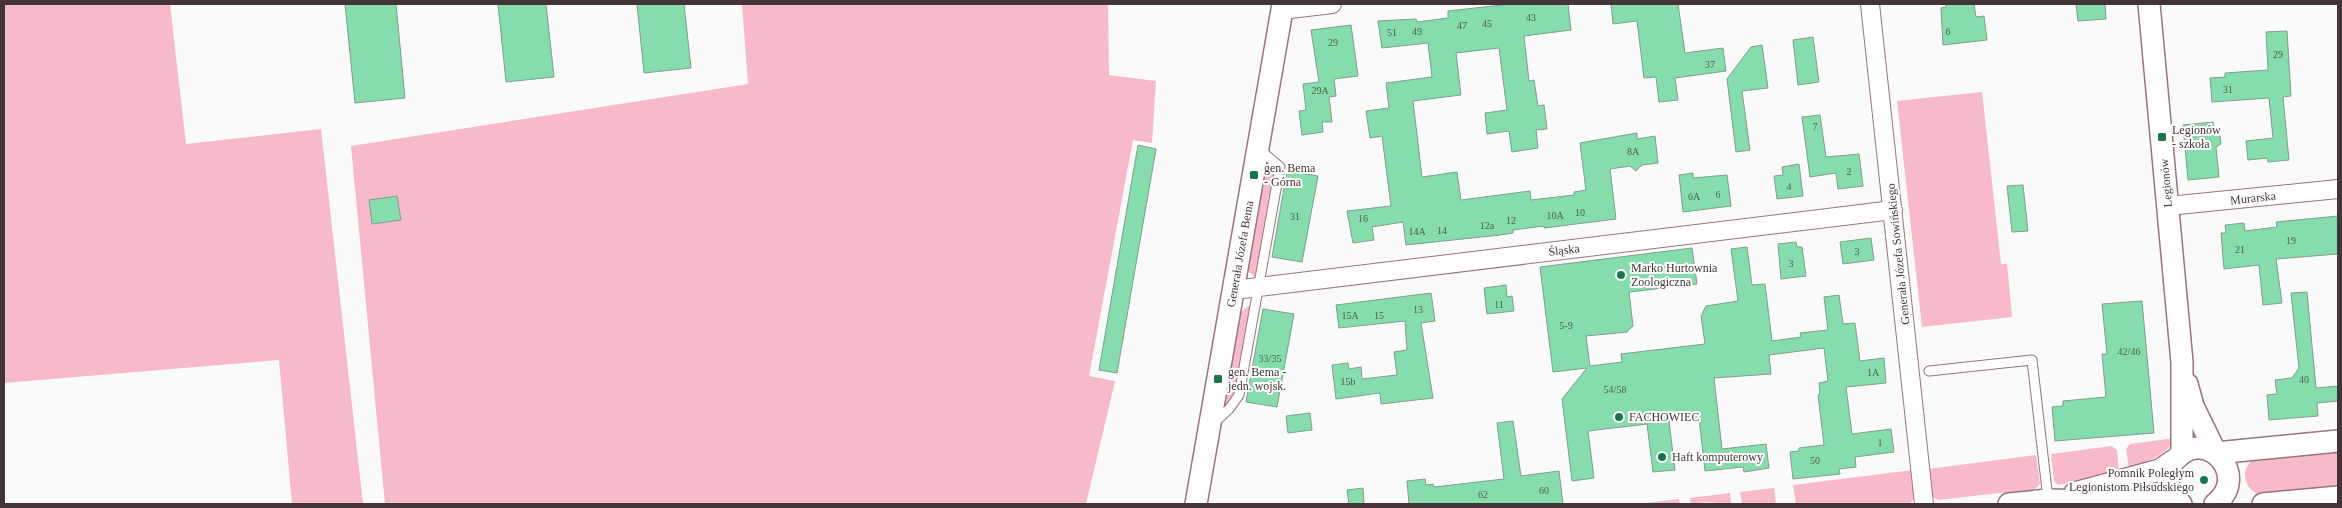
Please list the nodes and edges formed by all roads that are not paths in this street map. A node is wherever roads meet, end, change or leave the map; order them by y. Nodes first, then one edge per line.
1 (1332, 4) edge
2 (1870, 4) edge
3 (2149, 4) edge
4 (1283, 7) edge
5 (1258, 148) junction
6 (2338, 189) edge
7 (2168, 206) junction
8 (1893, 210) junction
9 (1258, 287) junction
10 (1234, 290) junction
11 (2182, 362) junction
12 (1929, 372) dead end
13 (1210, 427) junction
14 (2338, 440) edge
15 (2216, 453) junction
16 (2178, 457) junction
17 (2338, 497) edge
18 (2048, 500) junction
19 (1196, 504) edge
20 (1924, 504) edge
21 (2009, 504) edge
22 (2180, 504) edge
23 (2216, 504) edge
24 (2263, 504) edge

1 - 4 street
2 - 8 street, Generała Józefa Sowińskiego
3 - 7 street, Legionów
4 - 5 street, Generała Józefa Bema
5 - 9 lane
5 - 10 street, Generała Józefa Bema
6 - 7 street, Murarska
7 - 11 street, Legionów
8 - 9 street, Śląska
8 - 20 street, Generała Józefa Sowińskiego
9 - 10 street, Śląska
9 - 13 lane
10 - 13 street, Generała Józefa Bema
11 - 15 street, Legionów
11 - 16 street, Legionów
12 - 18 lane
13 - 19 street, Generała Józefa Bema
14 - 15 street
15 - 16 street
15 - 23 street, Legionów
16 - 18 street
16 - 22 street, Legionów
17 - 24 street
18 - 21 street
18 - 22 street

